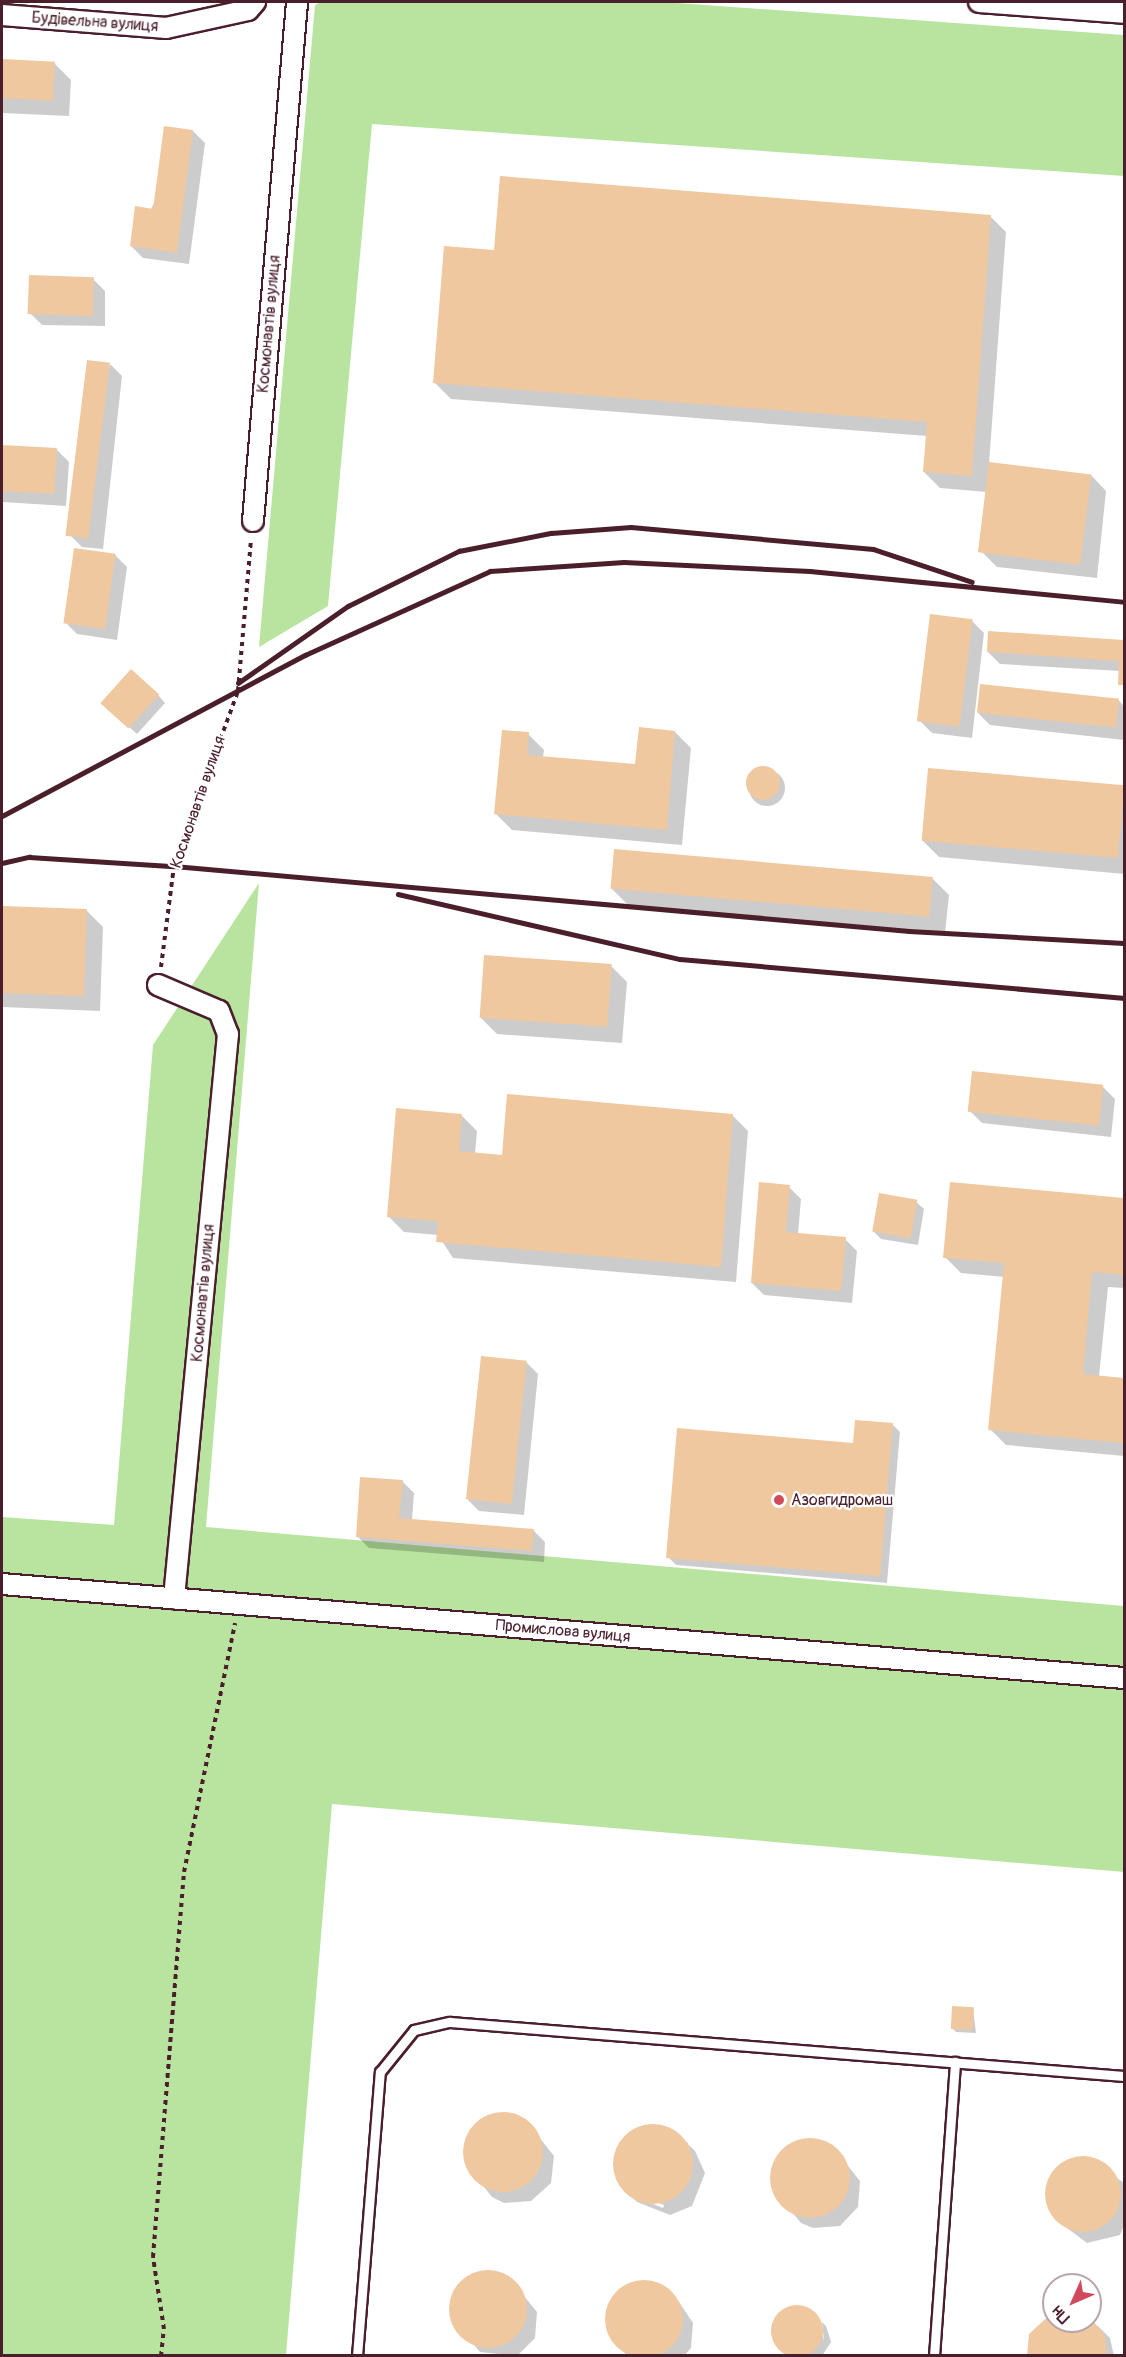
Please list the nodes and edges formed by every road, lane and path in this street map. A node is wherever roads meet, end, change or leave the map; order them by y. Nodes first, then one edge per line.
1 (255, 2) edge
2 (297, 2) edge
3 (979, 2) edge
4 (1125, 13) edge
5 (2, 15) edge
6 (253, 521) joint
7 (158, 985) joint
8 (2, 1584) edge
9 (174, 1598) junction
10 (240, 1603) junction
11 (1125, 1678) edge
12 (955, 2062) junction
13 (1125, 2076) edge
14 (161, 2355) edge
15 (357, 2355) edge
16 (933, 2355) edge

1 - 5 street, Будівельна вулиця
2 - 6 street, Космонавтів вулиця
3 - 4 street
6 - 7 path, Космонавтів вулиця
7 - 9 street, Космонавтів вулиця
8 - 9 street, Промислова вулиця
9 - 10 street, Промислова вулиця
10 - 11 street, Промислова вулиця
10 - 14 path
12 - 13 lane
12 - 15 lane
12 - 16 lane

